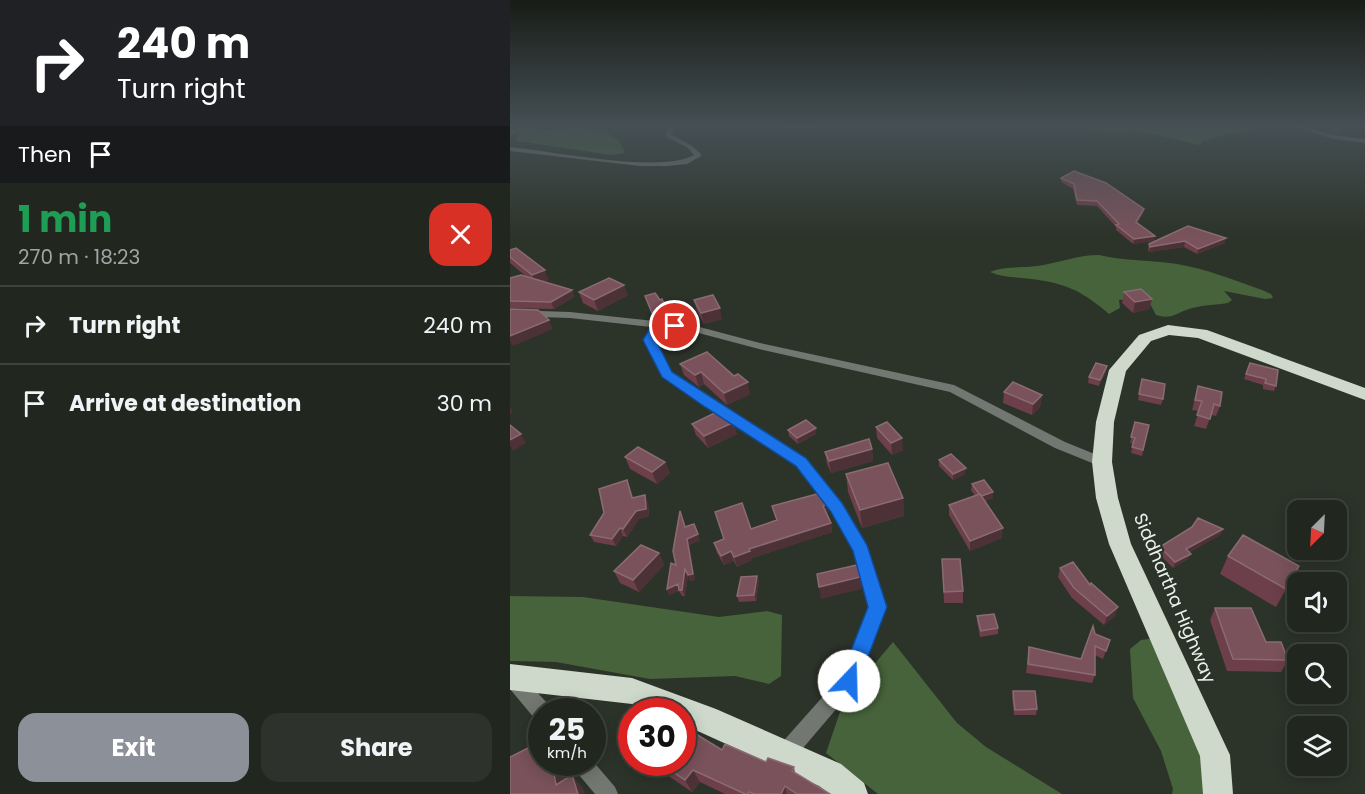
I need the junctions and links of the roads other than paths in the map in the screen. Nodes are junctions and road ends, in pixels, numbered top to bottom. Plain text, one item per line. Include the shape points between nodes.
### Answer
1 (625, 163) edge
2 (684, 163) edge
3 (510, 313) edge
4 (658, 324) junction
5 (1365, 394) edge
6 (1102, 462) junction
7 (510, 677) edge
8 (529, 698) edge
9 (784, 756) junction
10 (593, 776) edge
11 (608, 794) edge
12 (853, 794) edge
13 (1218, 794) edge

1 - 2 street
3 - 4 street
4 - 6 street via 692,328 954,389 1060,445
4 - 9 street via 649,340 667,374 801,462 837,507 861,550 878,607 849,681
5 - 6 highway, Siddhartha Highway via 1200,333 1168,330 1145,338 1118,370 1105,422
6 - 13 highway, Siddhartha Highway via 1120,544 1215,755
7 - 8 street
7 - 9 highway via 632,691 706,719
9 - 12 highway via 830,775
10 - 11 street

